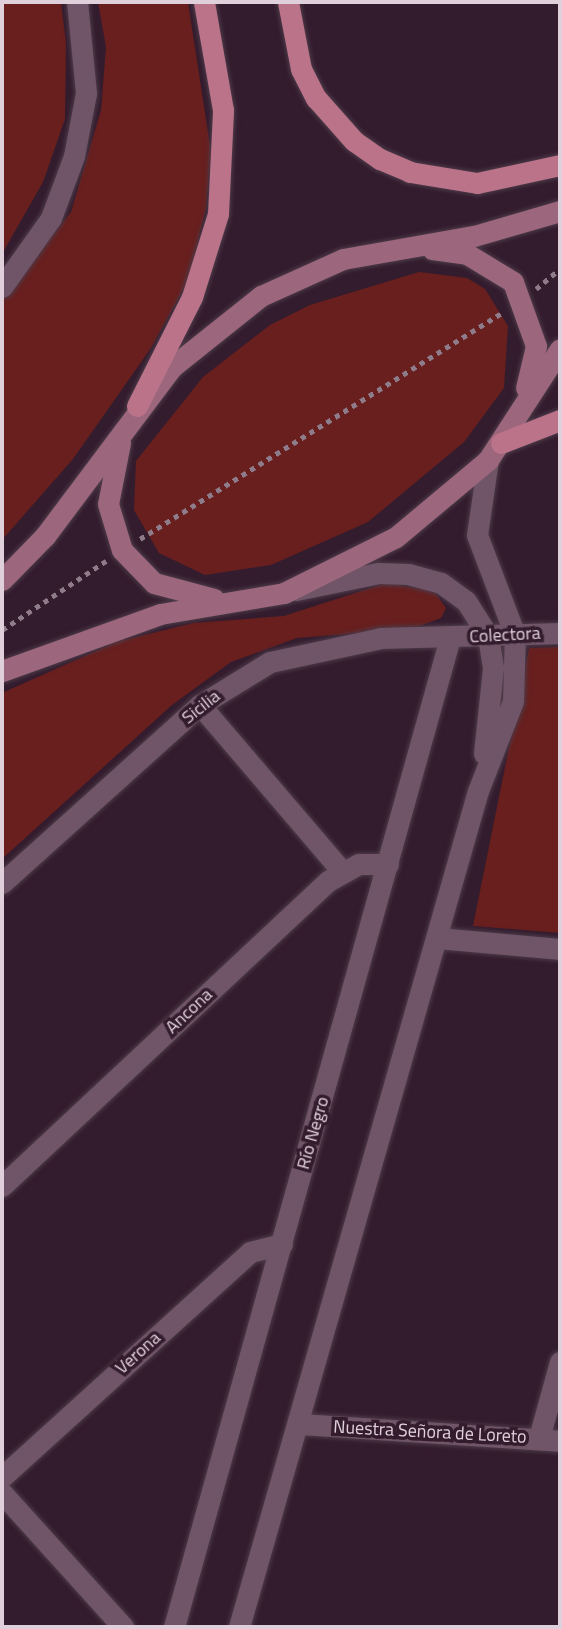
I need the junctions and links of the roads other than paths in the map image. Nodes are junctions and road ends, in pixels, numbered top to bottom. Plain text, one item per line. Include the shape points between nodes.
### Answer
1 (78, 2) edge
2 (204, 2) edge
3 (288, 2) edge
4 (560, 165) edge
5 (560, 211) edge
6 (374, 250) junction
7 (2, 288) edge
8 (560, 349) edge
9 (134, 411) junction
10 (560, 420) edge
11 (501, 443) junction
12 (2, 580) edge
13 (284, 593) junction
14 (261, 598) junction
15 (560, 633) edge
16 (516, 635) junction
17 (488, 636) junction
18 (450, 638) junction
19 (2, 671) edge
20 (200, 705) junction
21 (478, 790) junction
22 (388, 863) junction
23 (342, 871) junction
24 (2, 883) edge
25 (437, 937) junction
26 (560, 949) edge
27 (2, 1186) edge
28 (282, 1244) junction
29 (560, 1362) edge
30 (299, 1424) junction
31 (539, 1438) junction
32 (560, 1441) edge
33 (2, 1477) edge
34 (2, 1493) edge
35 (123, 1627) edge
36 (174, 1627) edge
37 (239, 1627) edge

1 - 7 street via 86,93 74,156 51,218
2 - 9 highway via 223,110 218,214 192,297
3 - 4 highway via 301,69 316,98 354,141 380,159 410,172 477,183
5 - 6 main road via 474,236
6 - 9 main road via 316,268 261,296 209,332
6 - 11 main road via 467,254 493,265 524,299 536,346
8 - 11 main road
9 - 12 main road via 46,536
9 - 14 main road via 108,504 122,550 154,583 177,593
10 - 11 highway
11 - 13 main road via 396,537
11 - 16 street via 477,535
13 - 14 main road
13 - 17 street via 379,573 408,574 441,583 466,600
14 - 19 main road via 160,614
15 - 16 street, Colectora
16 - 17 street, Colectora
16 - 21 street via 513,701
17 - 18 street, Colectora
17 - 21 street via 492,699
18 - 20 street, Sicilia via 381,638 301,652 243,676
18 - 22 street, Río Negro
20 - 23 street
20 - 24 street, Sicilia
21 - 25 street
22 - 23 street
22 - 28 street, Río Negro
23 - 27 street, Ancona
25 - 26 street
25 - 30 street
28 - 33 street, Verona via 250,1252
28 - 36 street, Río Negro
29 - 31 street
30 - 31 street, Nuestra Señora de Loreto
30 - 37 street
31 - 32 street, Nuestra Señora de Loreto
34 - 35 street

